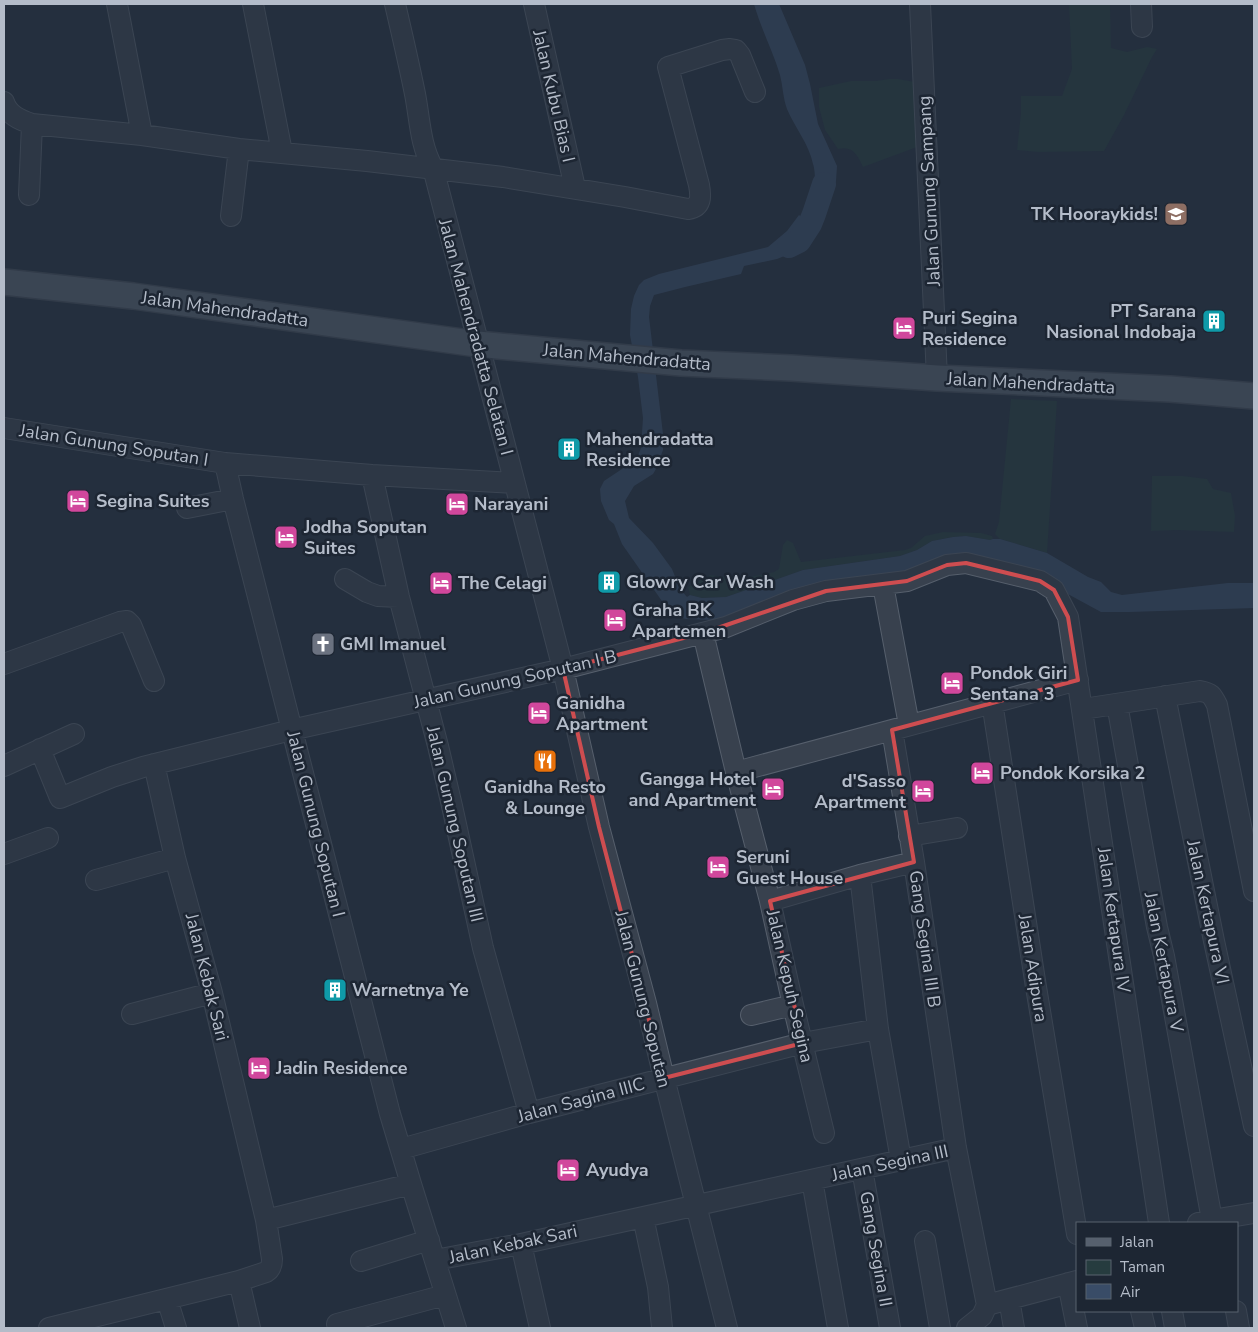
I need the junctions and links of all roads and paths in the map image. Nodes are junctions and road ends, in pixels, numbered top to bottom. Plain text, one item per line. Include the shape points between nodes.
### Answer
1 (117, 4) edge
2 (253, 4) edge
3 (395, 4) edge
4 (534, 4) edge
5 (920, 4) edge
6 (1141, 4) edge
7 (1142, 26) dead end
8 (755, 92) dead end
9 (4, 102) edge
10 (32, 124) junction
11 (142, 135) junction
12 (239, 149) junction
13 (282, 152) junction
14 (432, 168) junction
15 (575, 188) junction
16 (29, 195) dead end
17 (231, 216) dead end
18 (4, 282) edge
19 (478, 344) junction
20 (937, 378) junction
21 (1254, 396) edge
22 (4, 428) edge
23 (225, 463) junction
24 (372, 475) junction
25 (514, 484) junction
26 (233, 499) junction
27 (187, 508) dead end
28 (344, 578) dead end
29 (883, 585) junction
30 (399, 597) junction
31 (1068, 617) joint
32 (703, 633) junction
33 (4, 664) edge
34 (563, 669) junction
35 (1078, 680) junction
36 (154, 681) dead end
37 (1165, 696) junction
38 (426, 700) junction
39 (992, 702) junction
40 (1117, 704) junction
41 (1083, 709) junction
42 (901, 728) junction
43 (291, 730) junction
44 (74, 734) dead end
45 (40, 749) junction
46 (154, 764) junction
47 (4, 766) edge
48 (736, 772) junction
49 (957, 828) dead end
50 (909, 836) junction
51 (48, 838) dead end
52 (4, 854) edge
53 (175, 858) junction
54 (914, 862) junction
55 (860, 875) junction
56 (96, 880) dead end
57 (1254, 891) edge
58 (770, 901) junction
59 (212, 992) junction
60 (793, 1004) junction
61 (132, 1014) dead end
62 (751, 1015) dead end
63 (878, 1029) junction
64 (803, 1043) junction
65 (664, 1078) junction
66 (529, 1114) junction
67 (1254, 1126) edge
68 (824, 1133) dead end
69 (956, 1148) junction
70 (401, 1149) junction
71 (900, 1160) junction
72 (862, 1169) junction
73 (812, 1180) junction
74 (411, 1184) junction
75 (697, 1205) junction
76 (1254, 1213) edge
77 (643, 1217) junction
78 (266, 1220) junction
79 (1211, 1221) edge
80 (1159, 1222) edge
81 (1076, 1228) edge
82 (429, 1240) junction
83 (925, 1241) dead end
84 (521, 1244) junction
85 (435, 1260) junction
86 (361, 1261) dead end
87 (239, 1281) junction
88 (1073, 1282) edge
89 (445, 1294) junction
90 (167, 1299) junction
91 (1009, 1299) junction
92 (1141, 1312) edge
93 (1172, 1312) edge
94 (1236, 1312) edge
95 (984, 1316) edge
96 (337, 1324) dead end
97 (49, 1328) edge
98 (176, 1328) edge
99 (250, 1328) edge
100 (456, 1328) edge
101 (540, 1328) edge
102 (662, 1328) edge
103 (727, 1328) edge
104 (838, 1328) edge
105 (890, 1328) edge
106 (940, 1328) edge
107 (967, 1328) edge
108 (1014, 1328) edge
109 (1077, 1328) edge
110 (1145, 1328) edge
111 (1176, 1328) edge
112 (1239, 1328) edge

1 - 11 street
2 - 13 street
3 - 14 street, Jalan Mahendradatta Selatan I via 421,135
4 - 15 street, Jalan Kubu Bias I
5 - 20 street, Jalan Gunung Sampang
6 - 7 street
8 - 15 street via 736,50 722,50 668,68 699,185 699,202 693,208 683,209
9 - 10 street via 11,114
10 - 11 street
10 - 16 street
11 - 12 street
12 - 13 street
12 - 17 street
13 - 14 street
14 - 15 street
14 - 19 street, Jalan Mahendradatta Selatan I
18 - 19 main road, Jalan Mahendradatta via 133,296
19 - 20 main road, Jalan Mahendradatta via 681,363
19 - 25 street, Jalan Mahendradatta Selatan I
20 - 21 main road, Jalan Mahendradatta
22 - 23 street, Jalan Gunung Soputan I
23 - 24 street, Jalan Gunung Soputan I
23 - 26 street, Jalan Gunung Soputan I
24 - 25 street, Jalan Gunung Soputan I
24 - 30 street, Jalan Gunung Soputan III
25 - 34 street, Jalan Mahendradatta Selatan I
26 - 27 street
26 - 43 street, Jalan Gunung Soputan I
28 - 30 street via 378,596
29 - 31 street, Jalan Gunung Soputan I B via 907,582 947,565 966,563 1040,581 1054,590
29 - 32 street, Jalan Gunung Soputan I B via 826,591
29 - 42 street, Gang Segina III B
30 - 38 street, Jalan Gunung Soputan III
31 - 35 street, Jalan Kertapura IV
32 - 34 street, Jalan Gunung Soputan I B
32 - 48 street, Jalan Kepuh Segina
33 - 36 street via 127,621
34 - 38 street, Jalan Gunung Soputan I B
34 - 65 street, Jalan Gunung Soputan via 599,827
35 - 39 street
35 - 41 street, Jalan Kertapura IV
37 - 40 street
37 - 57 street via 1200,691 1209,693 1218,705
37 - 67 street, Jalan Kertapura VI
38 - 43 street, Jalan Gunung Soputan I B
38 - 66 street, Jalan Gunung Soputan III via 483,948
39 - 42 street
39 - 81 street, Jalan Adipura
40 - 41 street
40 - 79 street, Jalan Kertapura V
41 - 80 street, Jalan Kertapura IV
42 - 48 street
42 - 50 street, Gang Segina III B
43 - 46 street, Jalan Gunung Soputan I B
43 - 70 street, Jalan Gunung Soputan I
44 - 45 street
45 - 46 street, Jalan Gunung Soputan I B via 60,798
45 - 47 street
46 - 53 street, Jalan Kebak Sari
48 - 58 street, Jalan Kepuh Segina
49 - 50 street
50 - 54 street, Gang Segina III B
51 - 52 street
53 - 56 street
53 - 59 street, Jalan Kebak Sari
54 - 55 street
54 - 69 street, Gang Segina III B
55 - 58 street
55 - 63 street
58 - 60 street, Jalan Kepuh Segina
59 - 61 street
59 - 78 street, Jalan Kebak Sari
60 - 62 street
60 - 64 street, Jalan Kepuh Segina
63 - 64 street, Jalan Sagina IIIC
63 - 71 street
64 - 65 street, Jalan Sagina IIIC
64 - 68 street, Jalan Kepuh Segina
65 - 66 street, Jalan Sagina IIIC
65 - 75 street, Jalan Gunung Soputan
66 - 70 street, Jalan Sagina IIIC
69 - 71 street, Jalan Segina III
69 - 95 street, Jalan Segina III
70 - 74 street, Jalan Gunung Soputan I
71 - 72 street, Jalan Segina III
72 - 73 street, Jalan Segina III
72 - 105 street, Gang Segina II
73 - 75 street, Jalan Segina III
73 - 104 street
74 - 78 street
74 - 82 street, Jalan Kebak Sari
75 - 77 street, Jalan Kebak Sari
75 - 103 street, Jalan Gunung Soputan
76 - 79 street
77 - 84 street, Jalan Kebak Sari
77 - 102 street via 658,1288
78 - 87 street, Jalan Kebak Sari via 272,1259 270,1270
82 - 85 street, Jalan Kebak Sari
82 - 86 street
83 - 106 street
84 - 85 street, Jalan Kebak Sari
84 - 101 street
85 - 89 street
87 - 90 street, Jalan Kebak Sari
87 - 99 street
88 - 91 street
88 - 109 street
89 - 96 street
89 - 100 street
90 - 97 street, Jalan Kebak Sari
90 - 98 street
91 - 95 street
91 - 108 street
92 - 110 street
93 - 111 street
94 - 112 street
95 - 107 street

